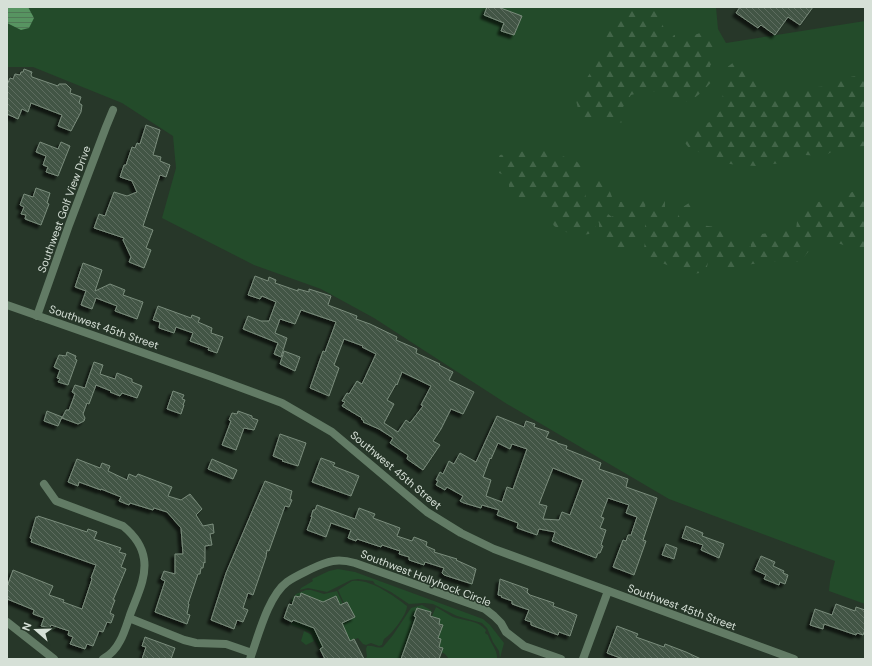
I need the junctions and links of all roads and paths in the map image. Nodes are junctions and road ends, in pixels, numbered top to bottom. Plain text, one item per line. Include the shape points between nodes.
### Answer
1 (114, 110) dead end
2 (7, 305) edge
3 (37, 316) junction
4 (44, 484) dead end
5 (608, 591) junction
6 (129, 618) junction
7 (7, 622) edge
8 (251, 656) edge
9 (54, 659) edge
10 (103, 659) edge
11 (561, 659) edge
12 (583, 659) edge
13 (794, 659) edge

1 - 3 street, Southwest Golf View Drive
2 - 3 street, Southwest 45th Street
3 - 5 street, Southwest 45th Street via 282,403 332,432 426,512 461,533 494,549
4 - 6 street via 56,501 118,524 138,541 144,571
5 - 12 street
5 - 13 street, Southwest 45th Street
6 - 8 street via 184,640 226,644
6 - 10 street via 121,640
7 - 9 street
8 - 11 street, Southwest Hollyhock Circle via 272,599 278,590 293,578 323,563 346,560 485,609 501,623 506,632 524,646

